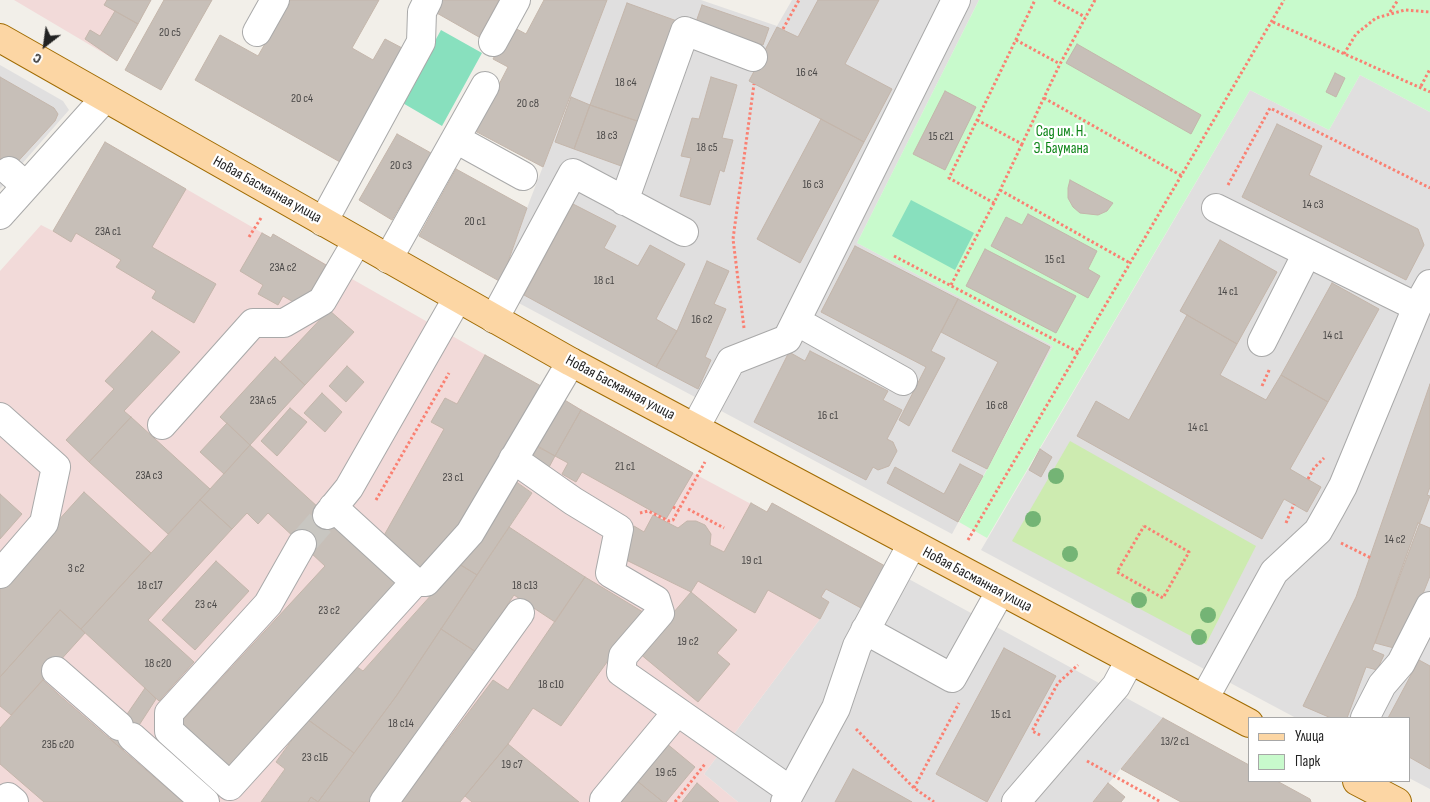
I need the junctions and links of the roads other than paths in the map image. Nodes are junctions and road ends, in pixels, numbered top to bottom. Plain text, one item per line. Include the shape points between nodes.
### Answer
1 (275, 0) edge
2 (428, 0) edge
3 (516, 0) edge
4 (956, 0) edge
5 (257, 32) dead end
6 (0, 38) edge
7 (493, 42) dead end
8 (754, 70) road end
9 (485, 86) dead end
10 (105, 98) junction
11 (456, 139) junction
12 (523, 176) dead end
13 (624, 200) junction
14 (1216, 208) road end
15 (0, 216) edge
16 (323, 222) junction
17 (684, 232) dead end
18 (357, 241) junction
19 (1307, 253) junction
20 (388, 259) junction
21 (1423, 296) edge
22 (457, 299) junction
23 (494, 319) junction
24 (796, 321) junction
25 (1262, 342) dead end
26 (571, 362) junction
27 (904, 381) dead end
28 (0, 417) edge
29 (162, 425) dead end
30 (695, 428) junction
31 (513, 459) junction
32 (302, 544) tunnel mouth
33 (912, 544) junction
34 (0, 574) edge
35 (416, 582) junction
36 (1000, 592) junction
37 (1430, 606) edge
38 (520, 613) dead end
39 (866, 630) junction
40 (1130, 660) junction
41 (56, 671) dead end
42 (1204, 699) junction
43 (677, 712) junction
44 (169, 713) junction
45 (1366, 717) edge
46 (1248, 722) edge
47 (129, 735) junction
48 (1359, 782) edge
49 (788, 796) edge
50 (604, 800) dead end
51 (1387, 800) edge
52 (4, 802) edge
53 (14, 802) edge
54 (206, 802) edge
55 (384, 802) edge
56 (1016, 802) edge

1 - 5 street
2 - 16 street via 422,12 421,42
3 - 7 street
4 - 24 street
6 - 10 main road, Новая Басманная улица
8 - 13 street via 685,31
9 - 11 street
10 - 15 street via 18,178
10 - 16 main road, Новая Басманная улица
11 - 12 street
11 - 20 street
13 - 17 street
13 - 23 street via 572,173
14 - 19 street
16 - 18 main road, Новая Басманная улица
18 - 20 main road, Новая Басманная улица
18 - 29 street via 322,301 284,323 253,323
19 - 21 street
19 - 25 street
20 - 22 main road, Новая Басманная улица
21 - 42 street via 1343,486 1318,531 1274,572
22 - 23 main road, Новая Басманная улица
22 - 35 street via 349,488 330,511
23 - 26 main road, Новая Басманная улица
24 - 27 street
24 - 30 street via 786,339 731,361
26 - 30 main road, Новая Басманная улица
26 - 31 street
28 - 34 street via 56,467 44,523
30 - 33 main road, Новая Басманная улица
31 - 35 street via 470,532 426,582
31 - 43 street via 619,529 610,573 656,600 660,613 623,656 621,672
32 - 44 street via 268,604
33 - 36 main road, Новая Басманная улица
33 - 39 street
35 - 44 street via 230,786 170,731
36 - 39 street via 952,678
36 - 40 main road, Новая Басманная улица
37 - 45 street via 1401,663 1382,685
38 - 55 street
39 - 49 street via 857,646 836,708
40 - 42 main road, Новая Басманная улица
40 - 56 street via 1116,686
41 - 47 street
42 - 46 main road, Новая Басманная улица
43 - 49 street
43 - 50 street
44 - 47 street
47 - 54 street
48 - 51 main road
52 - 53 street via 8,797

